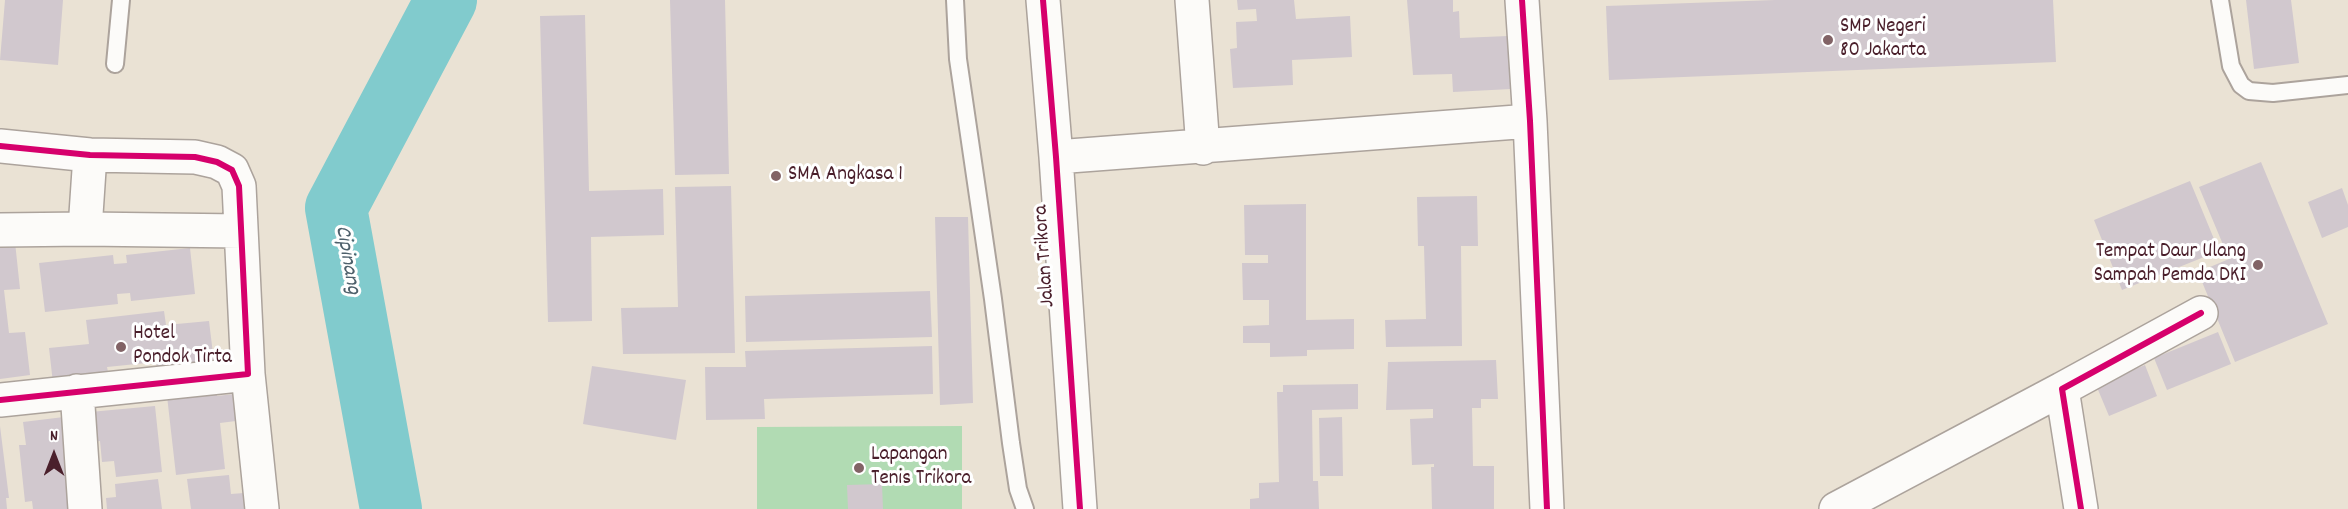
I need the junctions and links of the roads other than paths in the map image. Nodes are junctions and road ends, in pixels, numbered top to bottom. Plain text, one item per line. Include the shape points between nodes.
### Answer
1 (122, 0) edge
2 (955, 0) edge
3 (1043, 0) edge
4 (1192, 0) edge
5 (1522, 0) edge
6 (2220, 0) edge
7 (115, 64) dead end
8 (2348, 85) edge
9 (1530, 121) junction
10 (0, 146) edge
11 (1203, 148) junction
12 (90, 155) junction
13 (1056, 157) junction
14 (85, 229) junction
15 (0, 230) edge
16 (241, 231) junction
17 (2201, 313) dead end
18 (248, 374) junction
19 (2062, 389) junction
20 (77, 391) junction
21 (0, 400) edge
22 (85, 509) edge
23 (262, 509) edge
24 (1025, 509) edge
25 (1080, 509) edge
26 (1547, 509) edge
27 (1836, 509) edge
28 (2081, 509) edge

1 - 7 lane
2 - 24 lane via 958,60 1011,443
3 - 13 street, Jalan Trikora
4 - 11 street
5 - 9 street
6 - 8 lane via 2231,66 2249,91 2273,93
9 - 11 street
9 - 26 street
10 - 12 street
11 - 13 street
12 - 14 street
12 - 16 street via 195,157 225,166 232,170 239,186
13 - 25 street, Jalan Trikora
14 - 15 street
14 - 16 street
16 - 18 street
17 - 19 street
18 - 20 street
18 - 23 street
19 - 27 street
19 - 28 street
20 - 21 street
20 - 22 street

